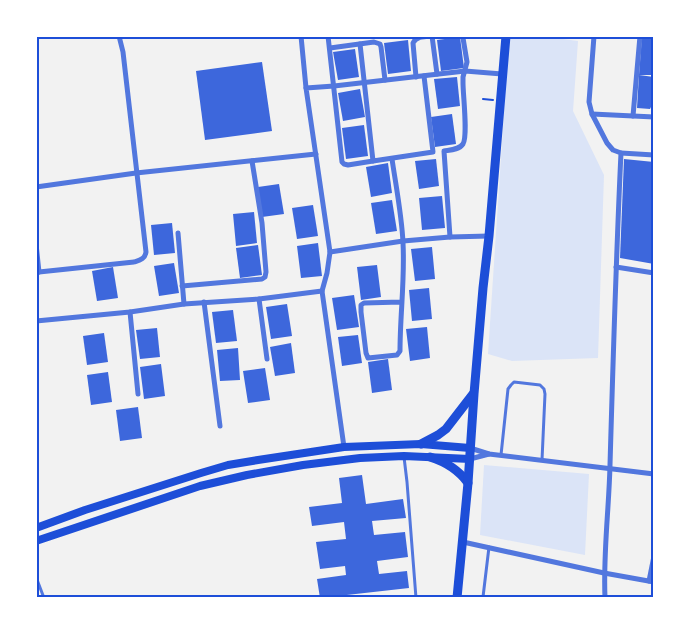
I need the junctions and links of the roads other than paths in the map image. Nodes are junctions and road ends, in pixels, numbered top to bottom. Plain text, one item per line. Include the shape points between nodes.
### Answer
1 (119, 36) edge
2 (301, 36) edge
3 (328, 36) edge
4 (434, 36) edge
5 (462, 36) edge
6 (506, 36) edge
7 (594, 36) edge
8 (640, 36) edge
9 (417, 37) edge
10 (360, 44) junction
11 (330, 48) junction
12 (465, 71) junction
13 (437, 74) junction
14 (502, 74) junction
15 (424, 76) junction
16 (416, 77) junction
17 (385, 80) junction
18 (365, 82) junction
19 (334, 86) junction
20 (306, 88) junction
21 (592, 114) junction
22 (633, 116) junction
23 (654, 118) edge
24 (444, 151) junction
25 (433, 152) junction
26 (620, 153) junction
27 (316, 154) junction
28 (654, 155) edge
29 (392, 159) junction
30 (252, 161) junction
31 (374, 161) junction
32 (136, 173) junction
33 (36, 187) edge
34 (178, 233) dead end
35 (489, 236) junction
36 (450, 237) junction
37 (403, 241) junction
38 (36, 244) edge
39 (330, 252) junction
40 (616, 267) junction
41 (38, 273) edge
42 (654, 273) edge
43 (182, 286) junction
44 (322, 291) junction
45 (259, 299) junction
46 (204, 302) junction
47 (401, 302) junction
48 (184, 304) junction
49 (130, 312) junction
50 (36, 321) edge
51 (267, 360) dead end
52 (138, 394) dead end
53 (474, 394) junction
54 (220, 426) dead end
55 (421, 444) junction
56 (344, 447) junction
57 (470, 448) junction
58 (489, 454) junction
59 (404, 456) junction
60 (501, 456) junction
61 (430, 457) junction
62 (470, 459) junction
63 (542, 460) junction
64 (610, 468) junction
65 (654, 474) edge
66 (468, 483) junction
67 (36, 528) edge
68 (36, 541) edge
69 (463, 542) junction
70 (489, 547) junction
71 (654, 556) edge
72 (604, 573) junction
73 (36, 577) edge
74 (651, 581) edge
75 (44, 598) edge
76 (416, 598) edge
77 (457, 598) edge
78 (483, 598) edge
79 (605, 598) edge

1 - 32 street
2 - 20 street
3 - 11 street
4 - 9 street
4 - 13 street
5 - 12 street via 467,62
6 - 14 main road
7 - 21 street via 589,102
8 - 22 street
9 - 16 street via 413,43
10 - 11 street
10 - 17 street via 380,44
10 - 18 street
11 - 19 street
12 - 13 street
12 - 14 street
12 - 24 street via 465,139 458,148
13 - 15 street
14 - 35 main road
15 - 16 street
15 - 25 street
16 - 17 street
17 - 18 street
18 - 19 street
18 - 31 street
19 - 20 street
19 - 31 street via 342,162 348,165
20 - 27 street
21 - 22 street
21 - 26 street via 607,143
22 - 23 street
24 - 25 street
24 - 36 street
25 - 29 street
26 - 28 street
26 - 40 street
27 - 30 street
27 - 39 street
29 - 31 street
29 - 37 street
30 - 32 street
30 - 43 street via 262,223 265,278
32 - 33 street
32 - 41 street via 145,256 142,260
34 - 43 street
35 - 36 street
35 - 53 main road
36 - 37 street
37 - 39 street
37 - 47 street
38 - 41 street
39 - 44 street
40 - 42 street
40 - 64 street
43 - 48 street
44 - 45 street
44 - 56 street
45 - 46 street
45 - 51 street
46 - 48 street
46 - 54 street
47 - 47 street via 361,305 368,358 400,353
48 - 49 street
49 - 50 street
49 - 52 street
53 - 55 main road via 446,429
53 - 57 main road
55 - 56 main road
55 - 57 main road
56 - 67 main road via 228,466
57 - 58 street
57 - 62 main road
58 - 60 street
58 - 62 street
59 - 61 main road
59 - 68 main road via 304,464 238,477 200,486
59 - 76 lane
60 - 63 street
60 - 63 lane via 508,389 514,382 540,385 544,389
61 - 62 main road
61 - 66 main road via 458,470
62 - 66 main road
63 - 64 street
64 - 65 street
64 - 72 street
66 - 69 main road
69 - 70 street
69 - 77 main road
70 - 72 street
70 - 78 lane
71 - 74 street
72 - 74 street
72 - 79 street
73 - 75 lane

